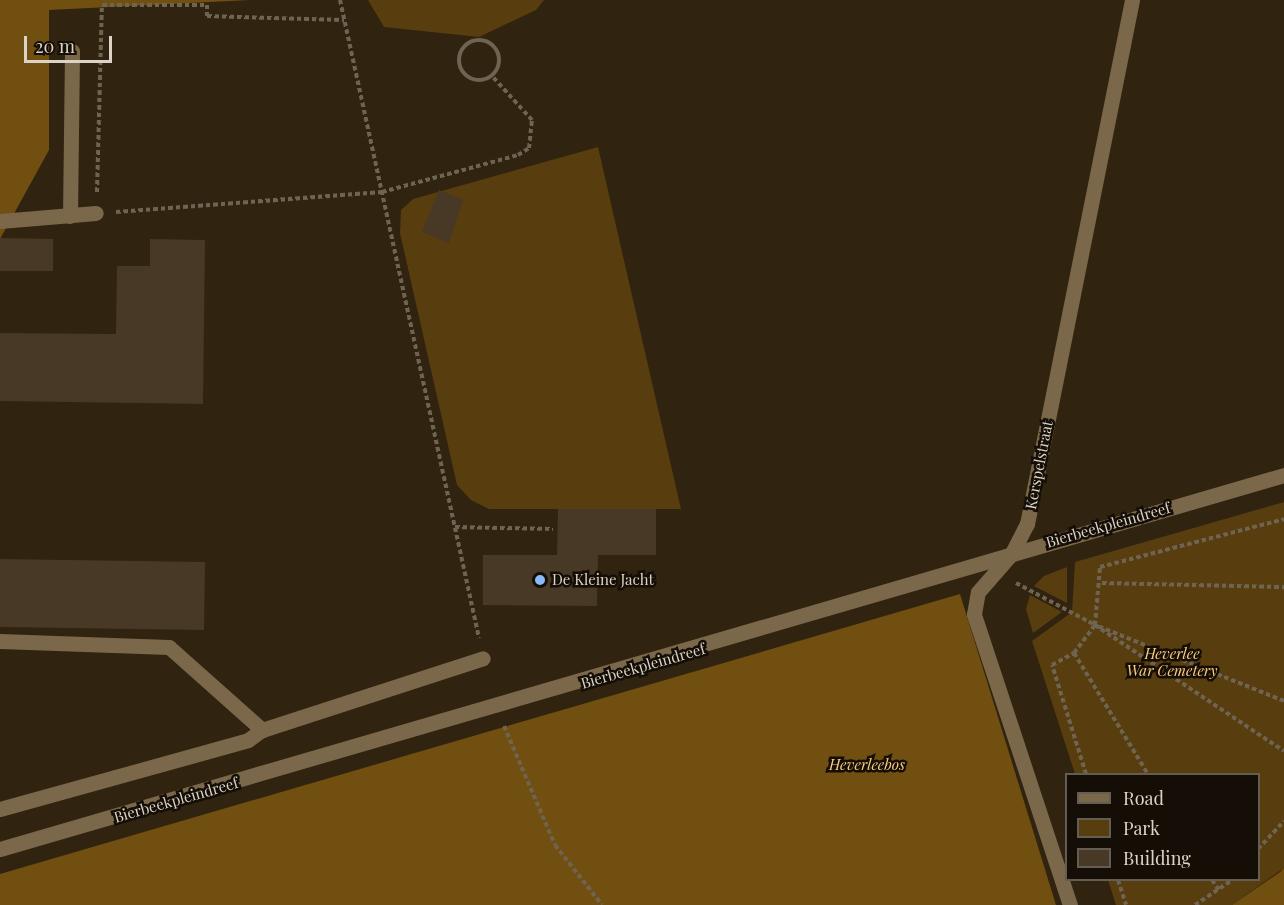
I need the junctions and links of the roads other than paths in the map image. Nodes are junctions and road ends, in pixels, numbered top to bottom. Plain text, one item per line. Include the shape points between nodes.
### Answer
1 (1132, 0) edge
2 (72, 51) dead end
3 (96, 213) road end
4 (70, 216) junction
5 (0, 221) edge
6 (1284, 476) edge
7 (1012, 553) junction
8 (0, 641) edge
9 (483, 658) road end
10 (262, 730) junction
11 (0, 809) edge
12 (0, 849) edge
13 (1070, 905) edge

1 - 7 street, Kerspelstraat via 1027,524
2 - 4 street
3 - 4 street
4 - 5 street
6 - 7 street, Bierbeekpleindreef
7 - 12 street, Bierbeekpleindreef via 496,709
7 - 13 street, Kerspelstraat via 978,592 974,614
8 - 10 street via 169,647
9 - 10 street
10 - 11 street via 248,740

